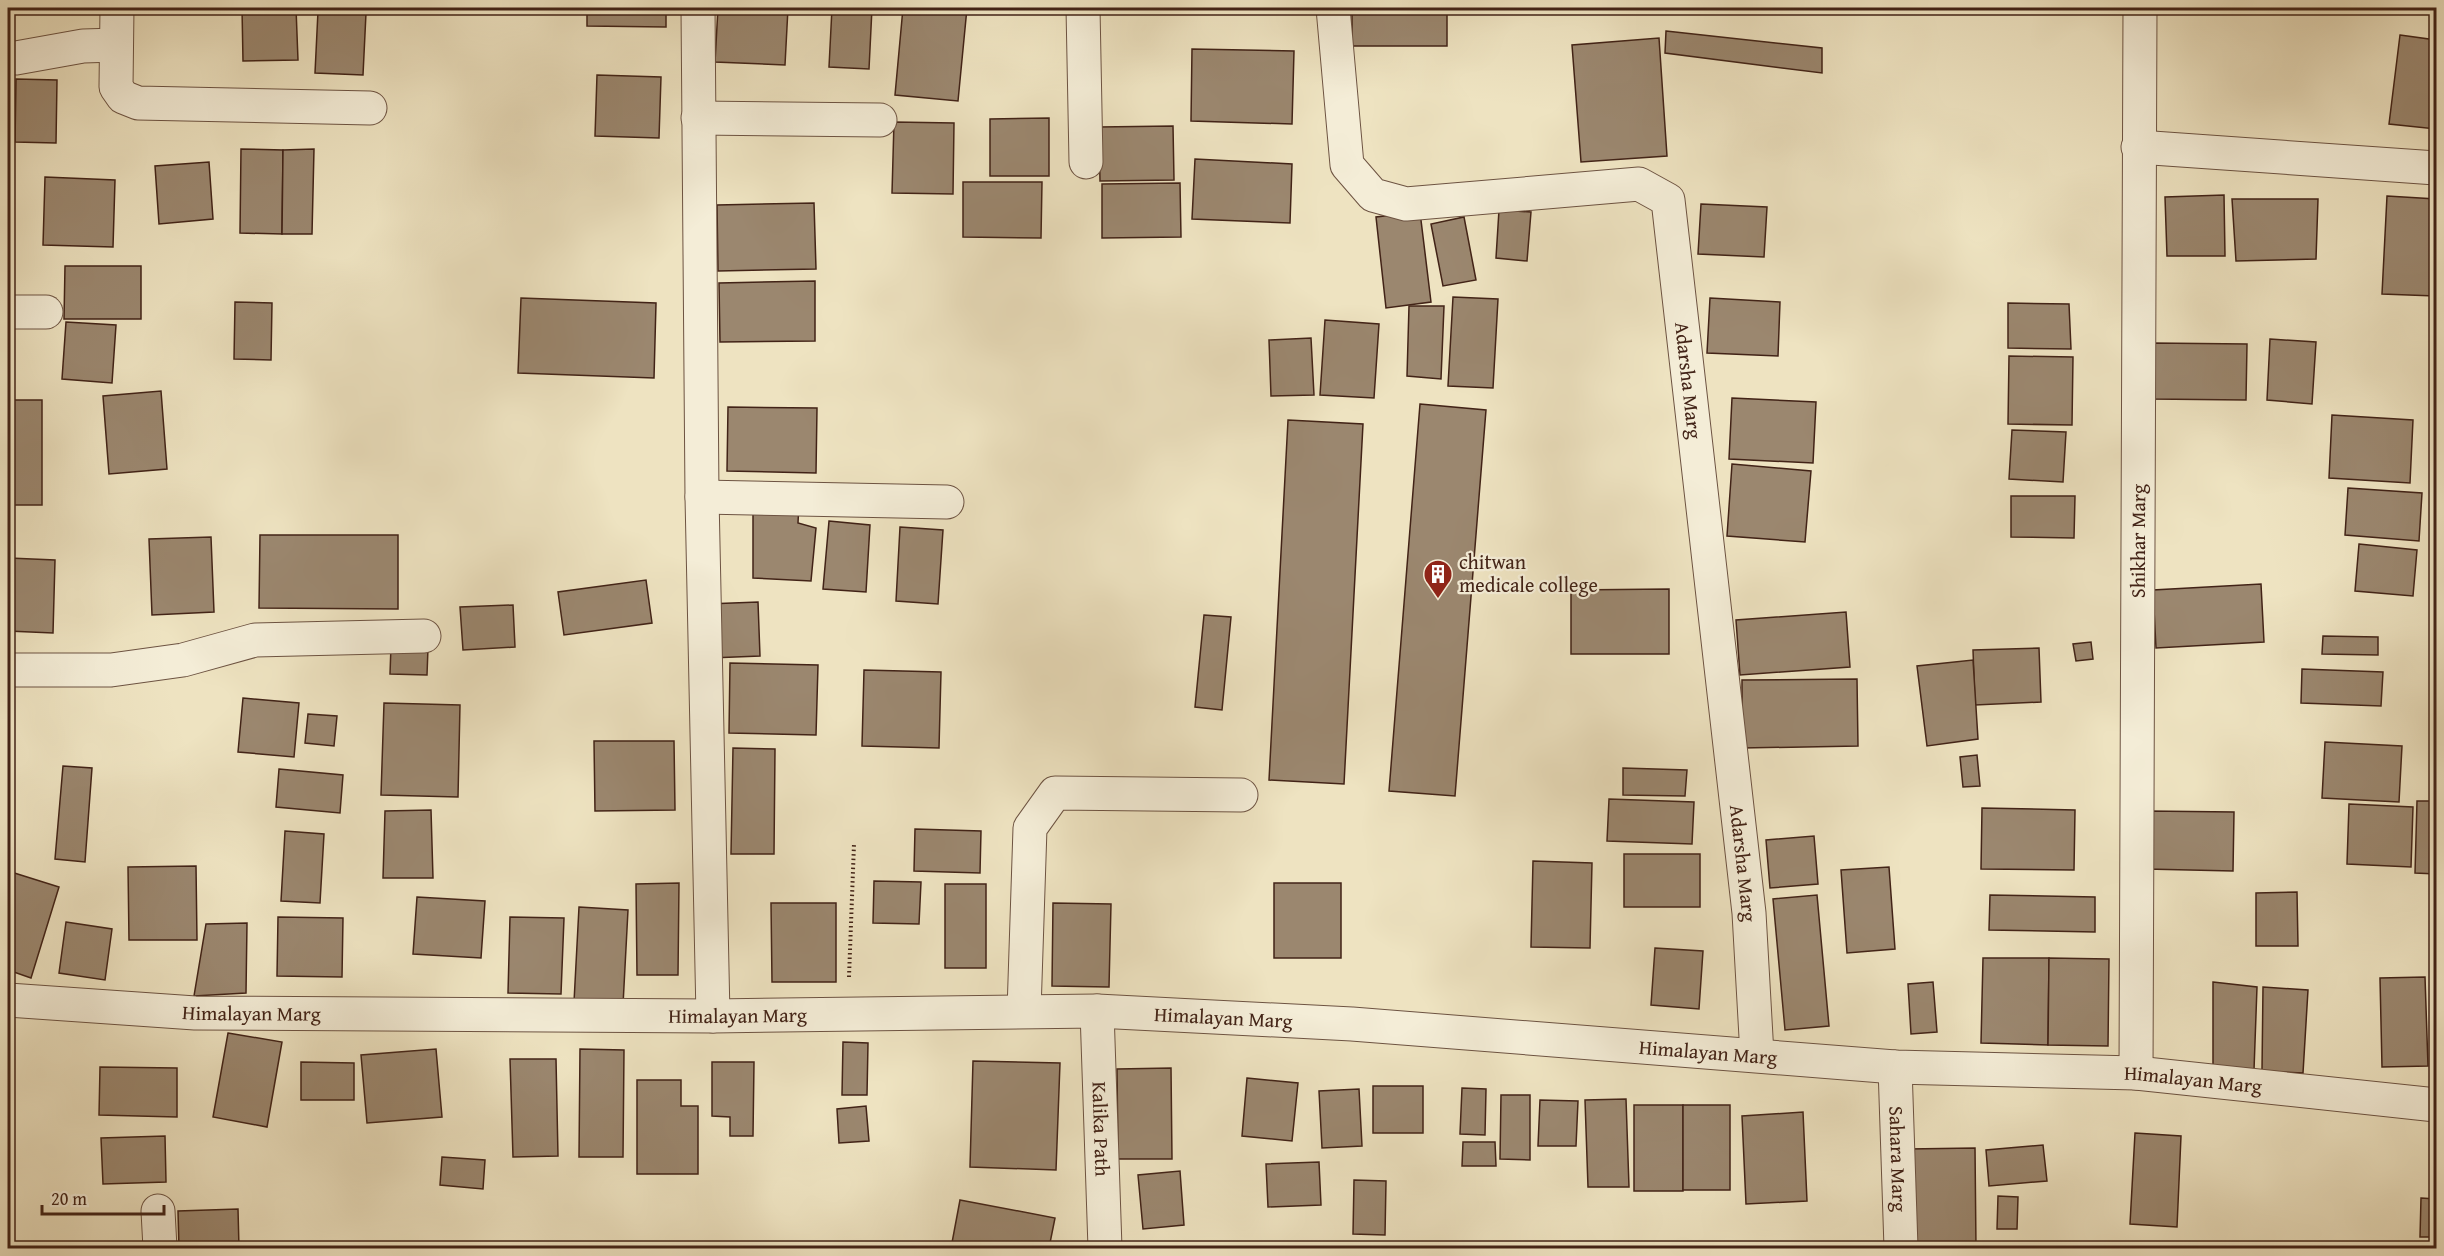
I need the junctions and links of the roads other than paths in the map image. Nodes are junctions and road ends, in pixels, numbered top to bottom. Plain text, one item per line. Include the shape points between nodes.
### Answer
1 (117, 8) edge
2 (698, 8) edge
3 (1083, 8) edge
4 (1333, 8) edge
5 (2140, 8) edge
6 (116, 45) junction
7 (16, 58) dead end
8 (370, 108) dead end
9 (698, 118) junction
10 (880, 120) dead end
11 (2138, 147) junction
12 (1086, 162) dead end
13 (2436, 168) edge
14 (8, 312) edge
15 (46, 312) dead end
16 (702, 497) junction
17 (947, 502) dead end
18 (424, 636) dead end
19 (8, 670) edge
20 (1241, 795) dead end
21 (8, 1000) edge
22 (1024, 1011) junction
23 (1097, 1011) junction
24 (713, 1016) junction
25 (1756, 1055) junction
26 (1895, 1067) junction
27 (2136, 1073) junction
28 (2436, 1105) edge
29 (158, 1211) dead end
30 (160, 1248) edge
31 (1105, 1248) edge
32 (1901, 1248) edge

1 - 6 street
2 - 9 street
3 - 12 street
4 - 25 street, Adarsha Marg via 1347,165 1373,195 1406,204 1639,184 1668,200 1749,913
5 - 11 street, Shikhar Marg
6 - 7 street via 83,46
6 - 8 street via 116,87 123,97 138,103
9 - 10 street
9 - 16 street
11 - 13 street
11 - 27 street, Shikhar Marg
14 - 15 street
16 - 17 street
16 - 24 street
18 - 19 street via 255,640 183,660 111,670
20 - 22 street via 1055,793 1030,828
21 - 24 street, Himalayan Marg via 195,1013
22 - 23 street, Himalayan Marg
22 - 24 street, Himalayan Marg
23 - 25 street, Himalayan Marg via 1352,1024
23 - 31 street, Kalika Path
25 - 26 street, Himalayan Marg
26 - 27 street, Himalayan Marg
26 - 32 street, Sahara Marg
27 - 28 street, Himalayan Marg
29 - 30 street

